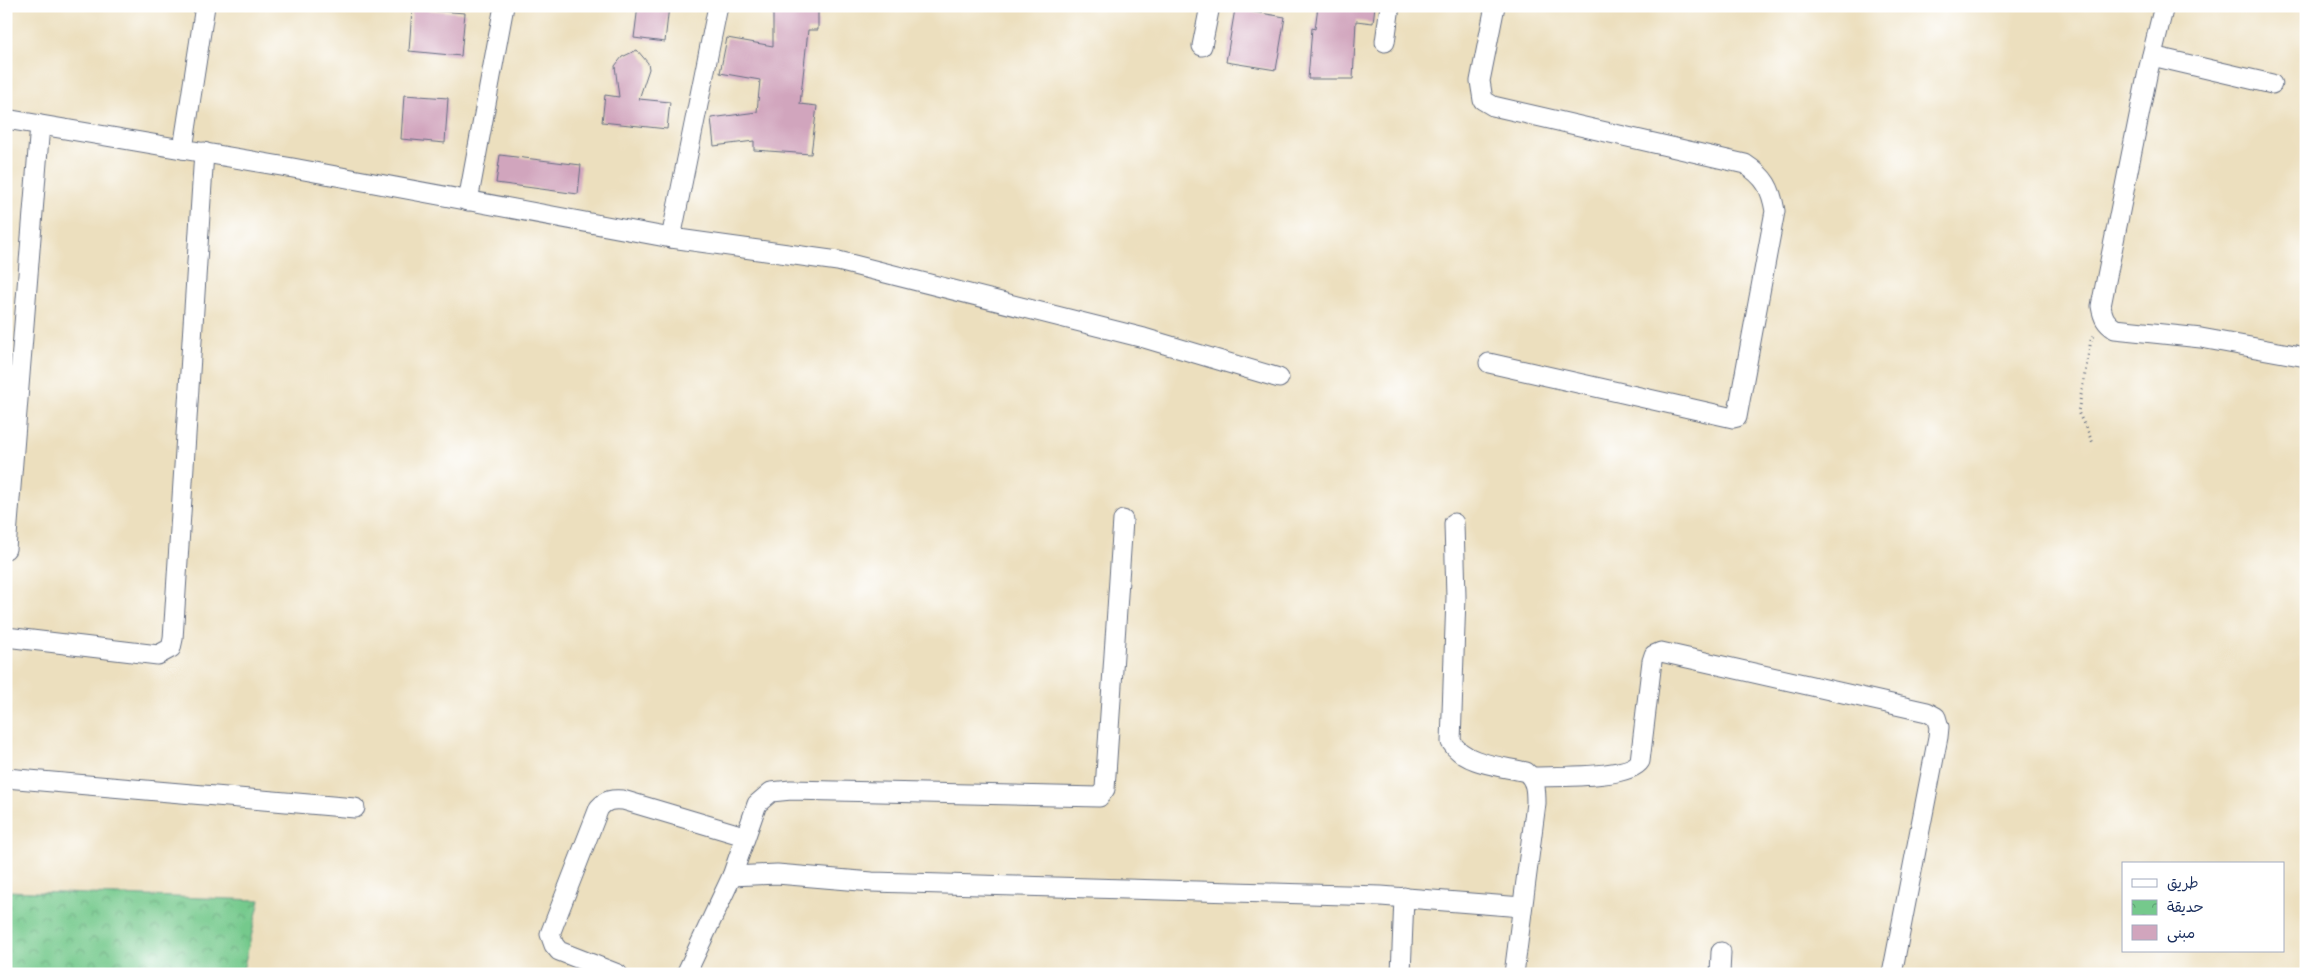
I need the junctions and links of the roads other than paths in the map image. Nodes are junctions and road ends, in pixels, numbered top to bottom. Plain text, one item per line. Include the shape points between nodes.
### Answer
1 (206, 6) edge
2 (504, 6) edge
3 (718, 6) edge
4 (1210, 6) edge
5 (1390, 6) edge
6 (1495, 6) edge
7 (2164, 6) edge
8 (1386, 42) dead end
9 (1202, 46) dead end
10 (2152, 56) junction
11 (2272, 84) dead end
12 (6, 119) edge
13 (40, 125) junction
14 (183, 149) junction
15 (204, 152) junction
16 (468, 201) junction
17 (671, 238) junction
18 (2306, 356) edge
19 (1489, 362) dead end
20 (1279, 378) dead end
21 (1123, 520) dead end
22 (1454, 523) dead end
23 (6, 549) edge
24 (6, 637) edge
25 (1533, 777) junction
26 (6, 778) edge
27 (355, 808) dead end
28 (744, 836) junction
29 (732, 876) junction
30 (1404, 897) junction
31 (1522, 907) junction
32 (1721, 952) dead end
33 (618, 974) edge
34 (686, 974) edge
35 (1402, 974) edge
36 (1514, 974) edge
37 (1720, 974) edge
38 (1892, 974) edge

1 - 14 street
2 - 16 street
3 - 17 street
4 - 9 street
5 - 8 street
6 - 19 street via 1480,81 1483,100 1493,106 1745,164 1759,173 1768,186 1775,211 1737,417
7 - 10 street
10 - 11 street
10 - 18 street via 2101,306 2106,322 2115,329 2201,338
12 - 13 street
13 - 14 street
13 - 23 street
14 - 15 street
15 - 16 street
15 - 24 street via 170,648 158,654
16 - 17 street
17 - 20 street via 854,264 1144,338
21 - 28 street via 1105,789 1102,795 771,792 757,804
22 - 25 street via 1456,597 1451,742 1467,758 1526,772
25 - 31 street via 1536,803
25 - 38 street via 1611,773 1626,771 1637,764 1640,761 1652,661 1654,655 1661,652 1927,712 1936,717 1938,737
26 - 27 street
28 - 29 street
28 - 33 street via 623,800 605,802 550,934 559,951
29 - 30 street via 777,874 872,882
29 - 34 street
30 - 31 street
30 - 35 street
31 - 36 street
32 - 37 street

